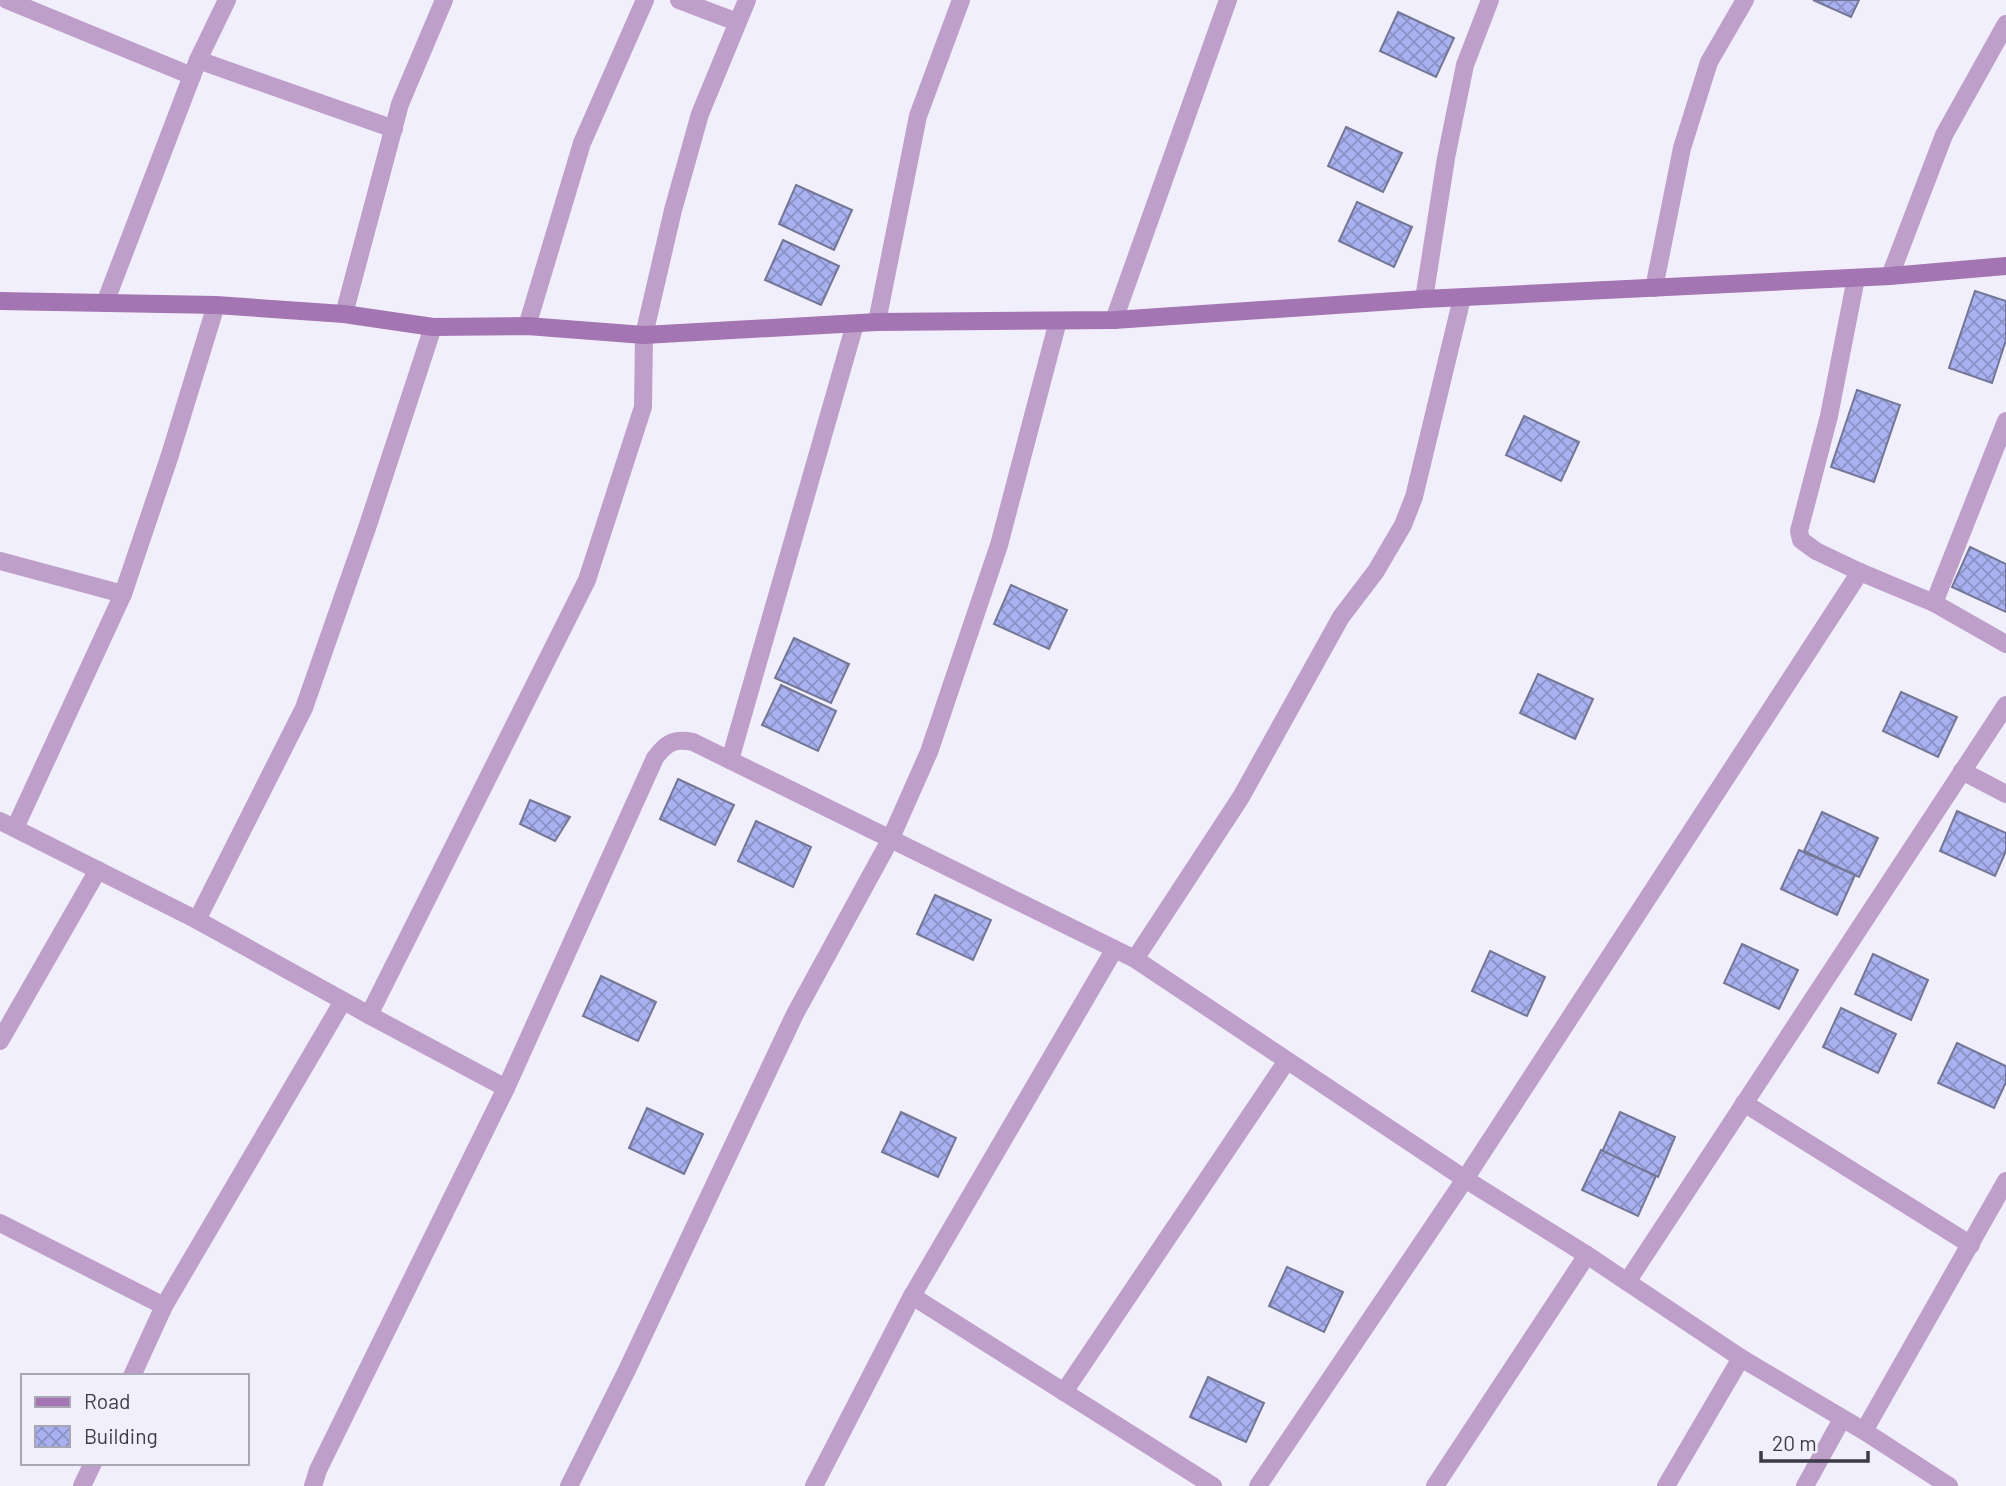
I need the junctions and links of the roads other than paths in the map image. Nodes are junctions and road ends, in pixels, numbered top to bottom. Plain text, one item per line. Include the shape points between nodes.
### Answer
1 (7, 0) edge
2 (227, 0) edge
3 (444, 0) edge
4 (645, 0) edge
5 (679, 0) edge
6 (747, 0) edge
7 (1228, 0) edge
8 (1490, 0) edge
9 (1745, 0) edge
10 (957, 2) edge
11 (737, 22) junction
12 (2006, 24) edge
13 (195, 68) junction
14 (394, 129) junction
15 (2006, 266) edge
16 (1891, 276) junction
17 (1856, 278) junction
18 (1654, 288) junction
19 (1462, 298) junction
20 (1424, 299) junction
21 (0, 301) edge
22 (105, 303) junction
23 (216, 305) junction
24 (344, 314) junction
25 (1114, 320) junction
26 (1058, 321) junction
27 (877, 322) junction
28 (855, 324) junction
29 (527, 326) junction
30 (433, 327) junction
31 (644, 335) junction
32 (2006, 421) edge
33 (0, 561) edge
34 (1860, 572) junction
35 (123, 594) junction
36 (1934, 603) junction
37 (2006, 644) edge
38 (2006, 705) edge
39 (730, 760) junction
40 (1962, 771) junction
41 (2006, 794) edge
42 (8, 825) edge
43 (890, 840) junction
44 (98, 870) junction
45 (197, 920) junction
46 (1114, 950) junction
47 (1135, 959) junction
48 (343, 1001) junction
49 (369, 1015) junction
50 (0, 1041) edge
51 (1286, 1062) junction
52 (506, 1088) junction
53 (1744, 1103) junction
54 (1465, 1179) junction
55 (2006, 1181) edge
56 (0, 1223) edge
57 (1971, 1245) junction
58 (1587, 1255) junction
59 (1627, 1282) junction
60 (912, 1296) junction
61 (164, 1306) junction
62 (1741, 1358) junction
63 (133, 1374) edge
64 (1064, 1392) junction
65 (1842, 1419) junction
66 (1864, 1431) junction
67 (92, 1465) edge
68 (82, 1486) edge
69 (313, 1486) edge
70 (569, 1486) edge
71 (814, 1486) edge
72 (1213, 1486) edge
73 (1258, 1486) edge
74 (1435, 1486) edge
75 (1666, 1486) edge
76 (1805, 1486) edge
77 (1949, 1486) edge

1 - 13 street
2 - 13 street
3 - 14 street
4 - 29 street via 582,143
5 - 11 street
6 - 11 street
7 - 25 street
8 - 20 street via 1465,65
9 - 18 street via 1709,62 1682,148
10 - 27 street via 918,116
11 - 31 street via 700,114
12 - 16 street via 1944,135
13 - 14 street
13 - 22 street
14 - 24 street
15 - 16 street
16 - 17 street
17 - 18 street
17 - 34 street via 1829,416 1799,531 1807,545
18 - 19 street
19 - 20 street
19 - 47 street via 1414,497 1403,525 1341,617 1241,797
20 - 25 street
21 - 22 street
22 - 23 street
23 - 24 street
23 - 35 street
24 - 30 street
25 - 26 street
26 - 27 street
26 - 43 street via 999,545 929,752
27 - 28 street
28 - 31 street
28 - 39 street
29 - 30 street
29 - 31 street
30 - 45 street via 304,708
31 - 49 street via 643,407 587,580
32 - 36 street
33 - 35 street
34 - 36 street
34 - 54 street
35 - 42 street
36 - 37 street
38 - 40 street
39 - 43 street
39 - 52 street via 678,739 654,758
40 - 41 street
40 - 53 street
42 - 44 street
43 - 46 street
43 - 70 street via 795,1014
44 - 45 street
44 - 50 street
45 - 48 street
46 - 47 street
46 - 60 street
47 - 51 street
48 - 49 street
48 - 61 street
49 - 52 street
51 - 54 street
51 - 64 street
52 - 69 street
53 - 57 street
53 - 59 street
54 - 58 street
54 - 73 street
55 - 57 street
56 - 61 street
57 - 66 street
58 - 59 street
58 - 74 street
59 - 62 street
60 - 64 street
60 - 71 street
61 - 63 street
62 - 65 street
62 - 75 street
64 - 72 street
65 - 66 street
65 - 76 street
66 - 77 street
67 - 68 street

